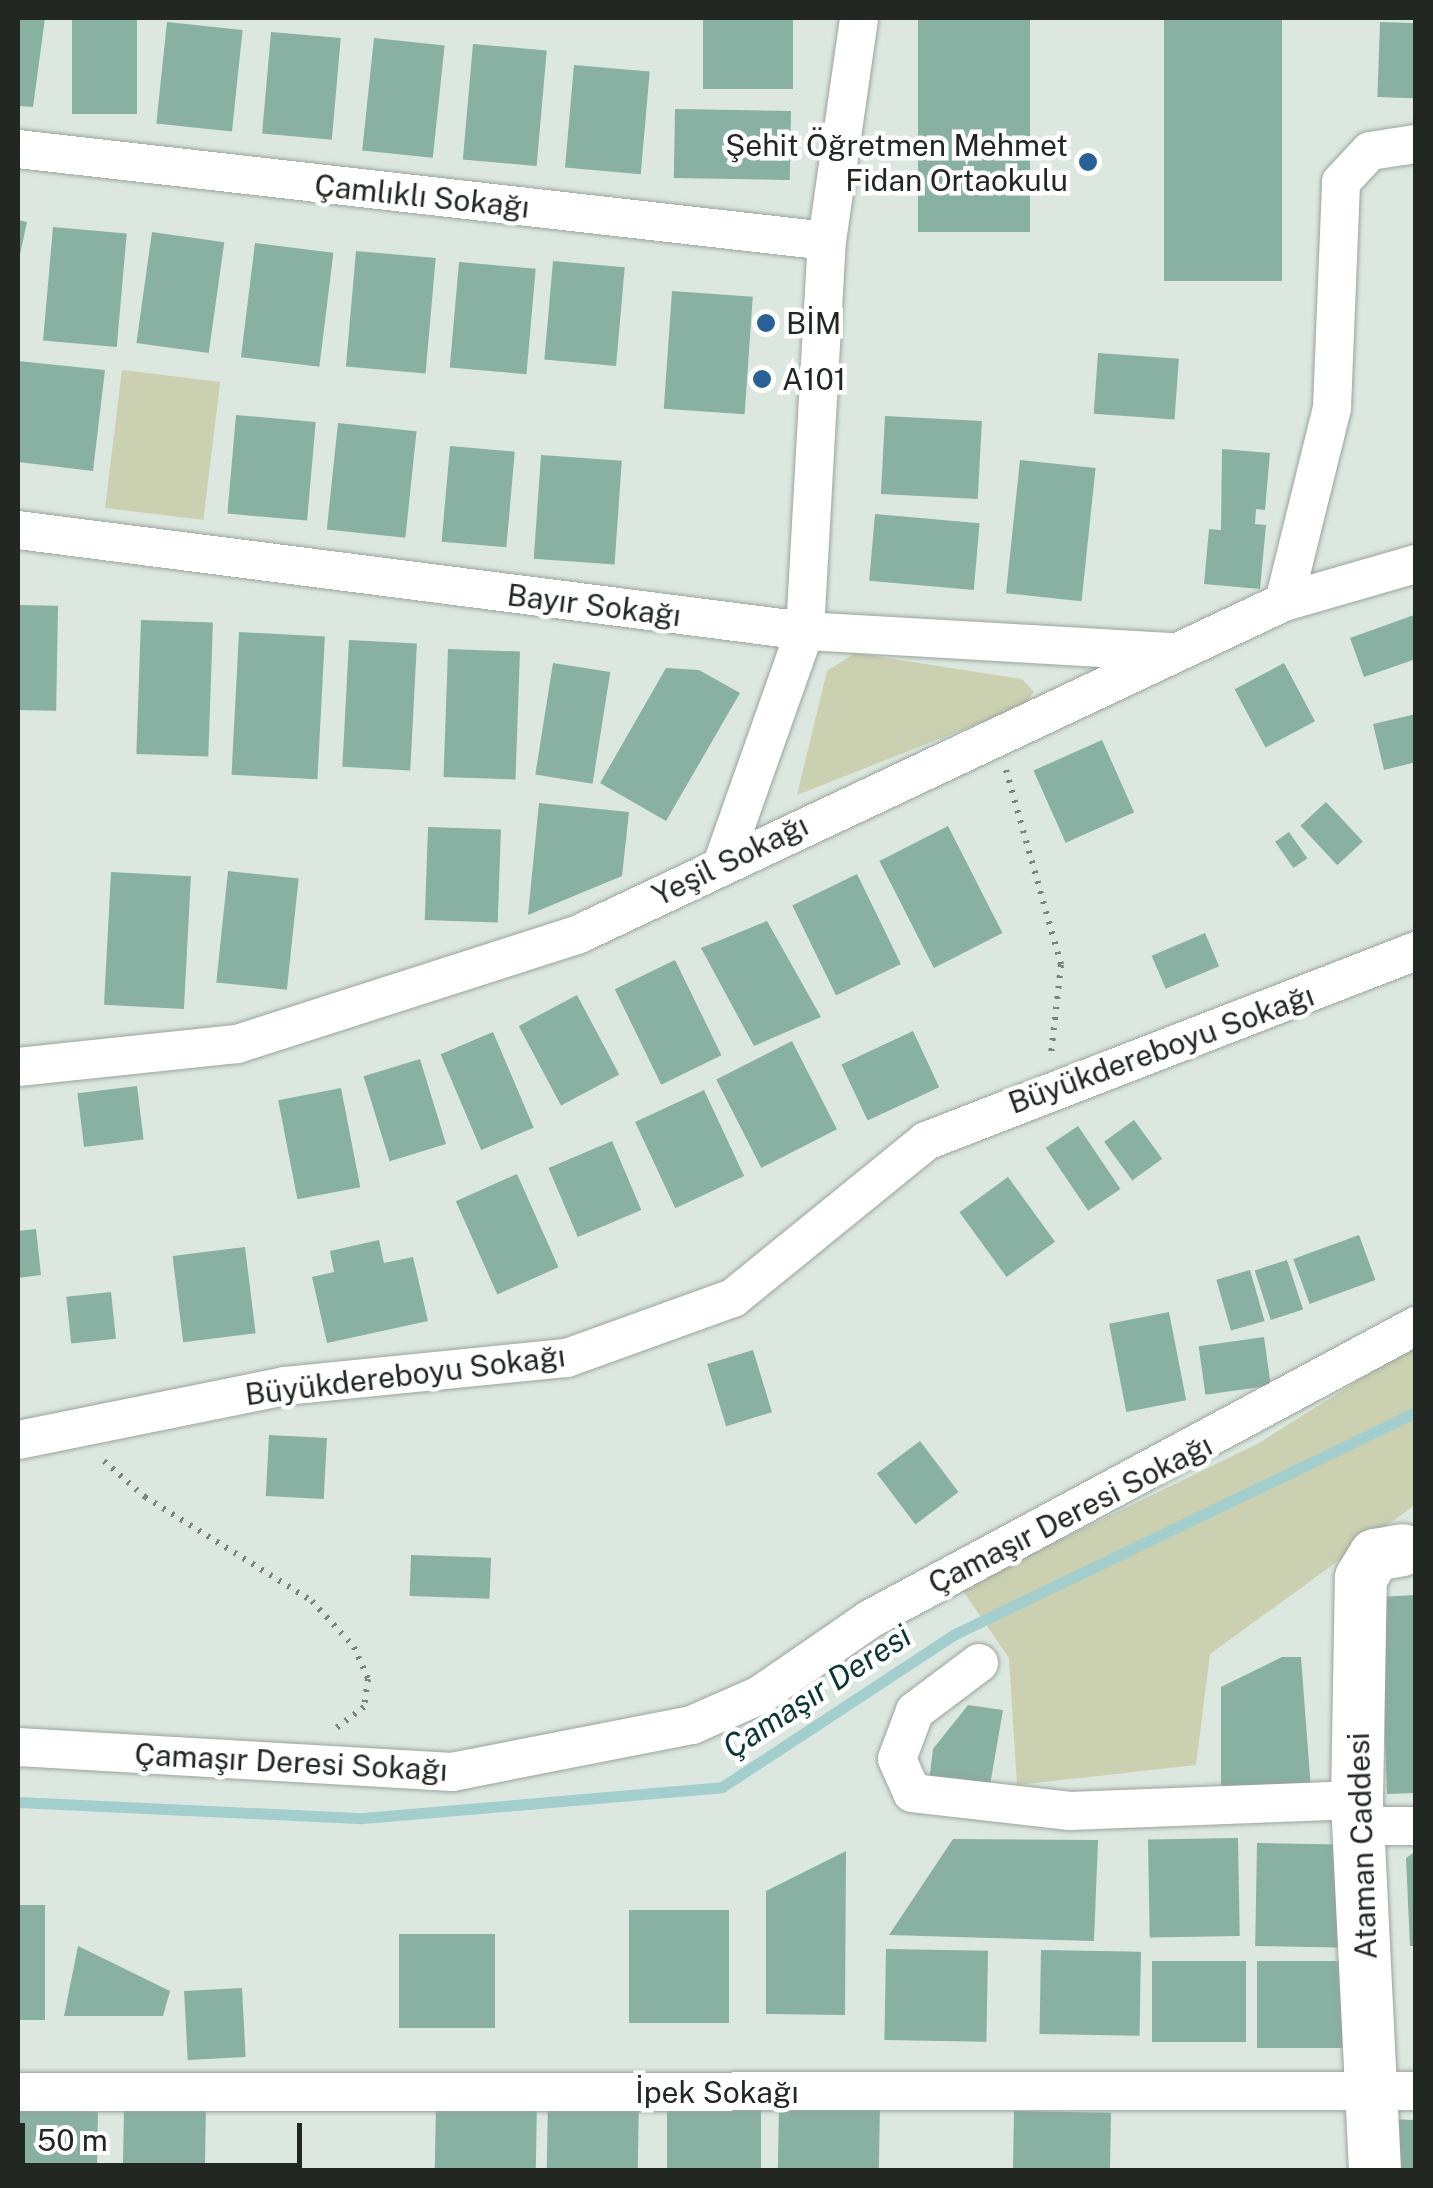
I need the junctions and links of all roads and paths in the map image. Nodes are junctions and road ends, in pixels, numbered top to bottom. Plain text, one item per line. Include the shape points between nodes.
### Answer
1 (860, 18) edge
2 (1416, 144) edge
3 (18, 148) edge
4 (827, 241) junction
5 (18, 530) edge
6 (1416, 564) edge
7 (1284, 602) junction
8 (805, 631) junction
9 (1174, 653) junction
10 (996, 735) junction
11 (722, 862) junction
12 (1416, 951) edge
13 (18, 1068) edge
14 (1048, 1088) junction
15 (1416, 1326) edge
16 (73, 1433) junction
17 (18, 1440) edge
18 (1411, 1548) edge
19 (979, 1662) dead end
20 (18, 1747) edge
21 (286, 1762) junction
22 (1357, 1813) junction
23 (1416, 1826) edge
24 (1393, 2091) edge
25 (18, 2092) edge
26 (1375, 2170) edge

1 - 4 street
2 - 7 street via 1370,151 1341,182 1332,408
3 - 4 street, Çamlıklı Sokağı
4 - 8 street
5 - 8 street, Bayır Sokağı
6 - 7 street, Yeşil Sokağı
7 - 9 street, Yeşil Sokağı
8 - 9 street, Bayır Sokağı
8 - 11 street
9 - 10 street, Yeşil Sokağı
10 - 11 street, Yeşil Sokağı
10 - 14 path via 1061,965
11 - 13 street, Yeşil Sokağı via 577,935 237,1044
12 - 14 street, Büyükdereboyu Sokağı
14 - 16 street, Büyükdereboyu Sokağı via 926,1141 732,1298 586,1351 285,1386
15 - 21 street, Çamaşır Deresi Sokağı via 870,1618 760,1694 692,1725 452,1772
16 - 17 street, Büyükdereboyu Sokağı
16 - 21 path via 145,1498 312,1601 354,1648 368,1679 364,1707
18 - 22 street, Ataman Caddesi via 1375,1554 1361,1578
19 - 22 street via 915,1711 896,1758 912,1793 1070,1811
20 - 21 street, Çamaşır Deresi Sokağı
22 - 23 street
22 - 24 street, Ataman Caddesi
24 - 25 street, İpek Sokağı
24 - 26 street, Ataman Caddesi

